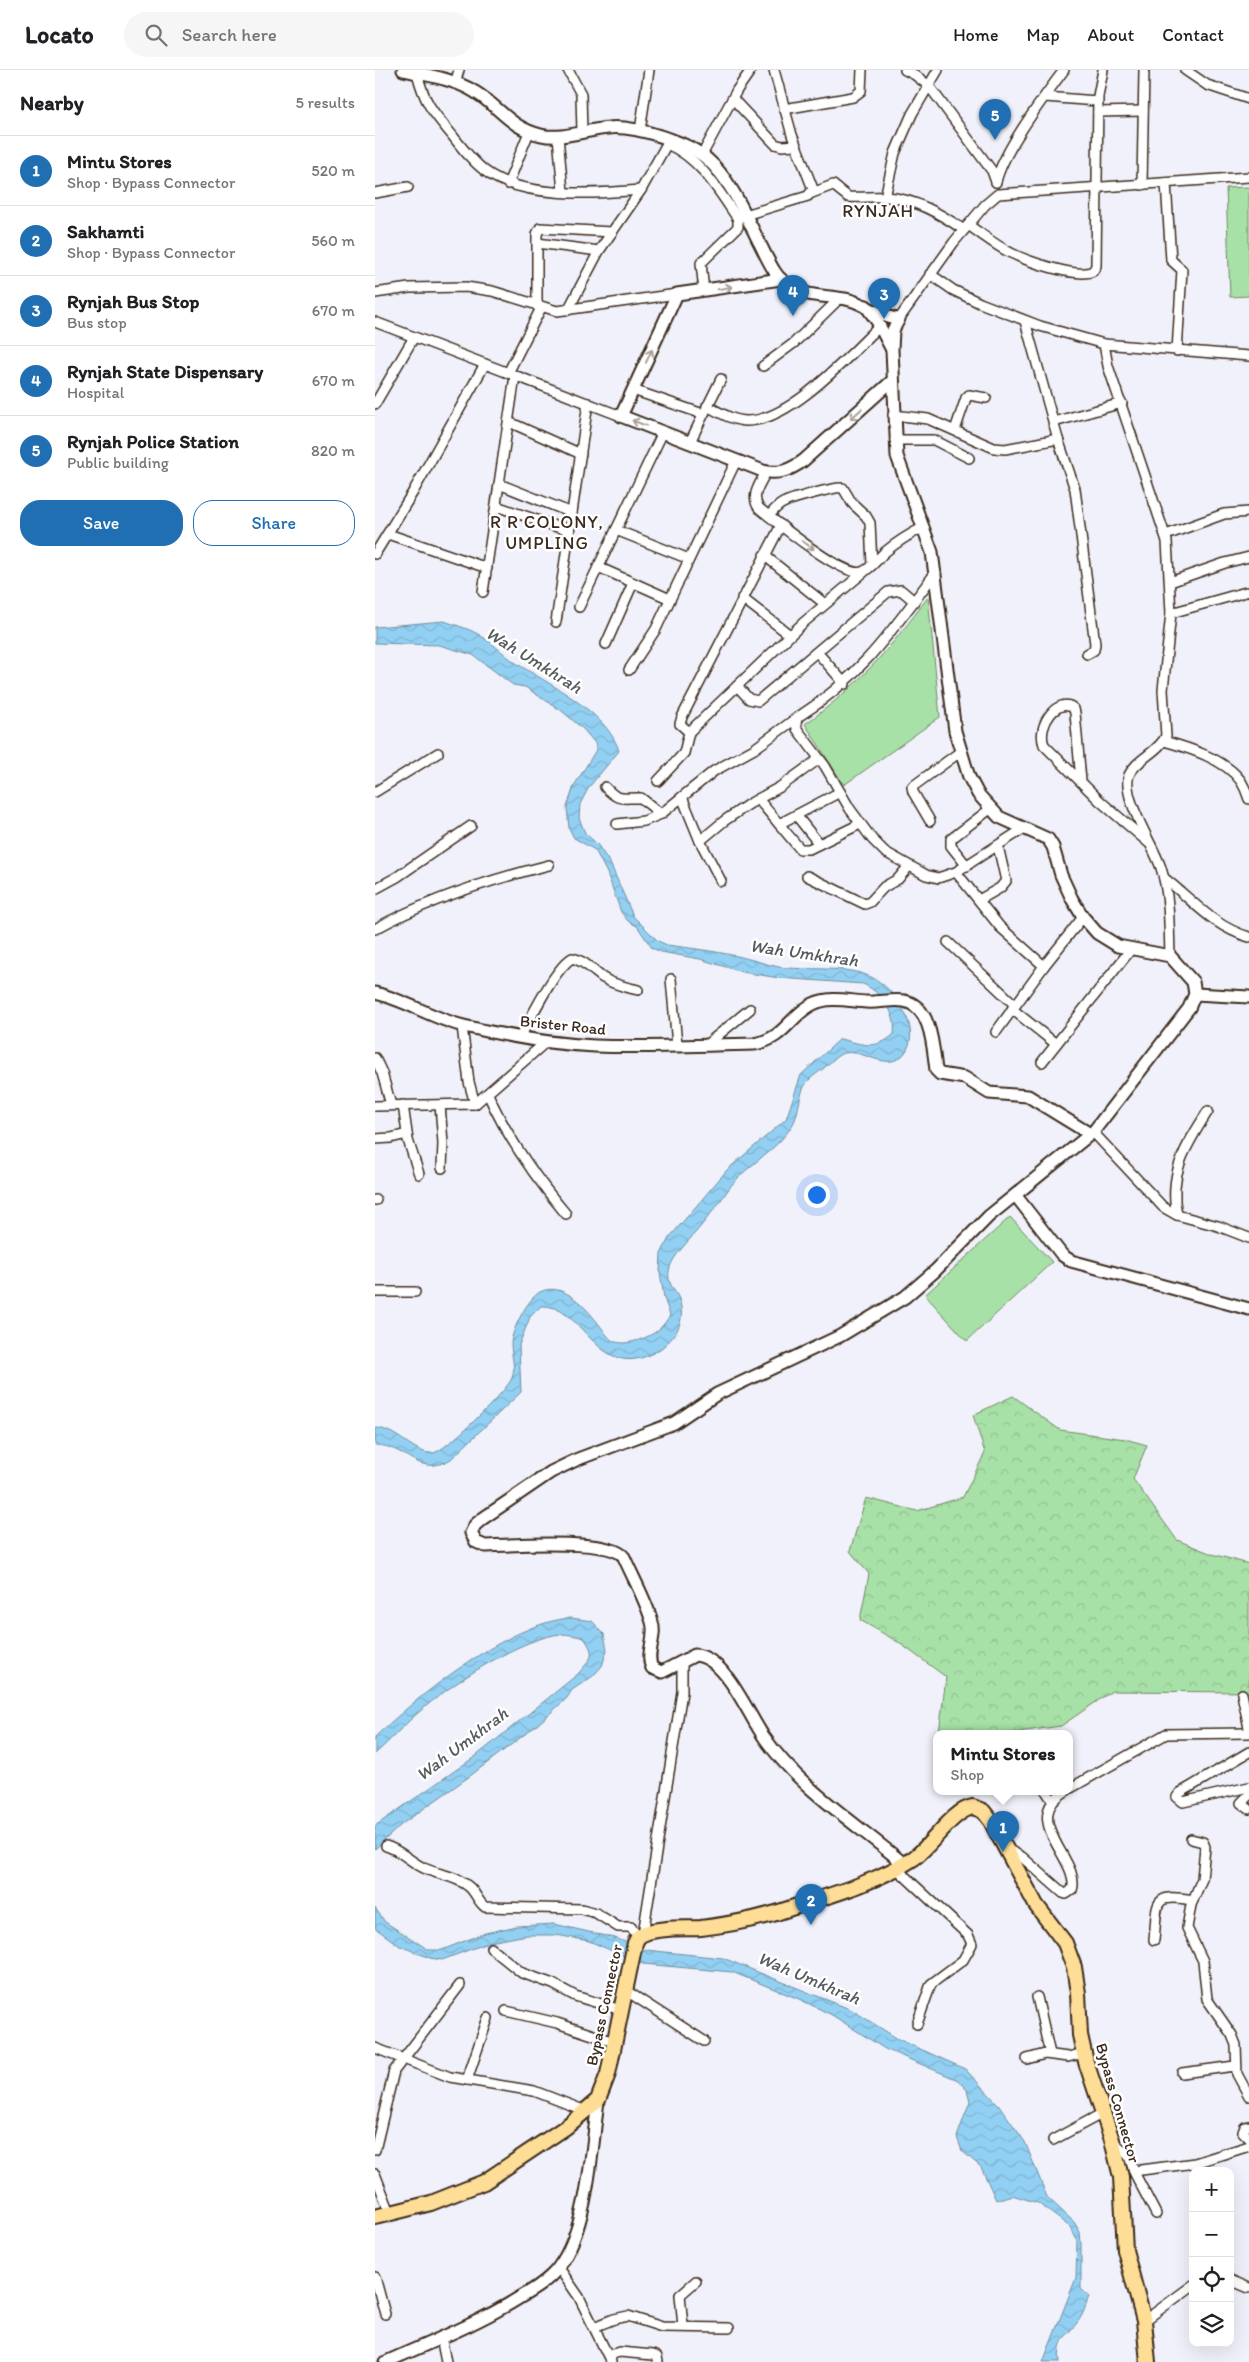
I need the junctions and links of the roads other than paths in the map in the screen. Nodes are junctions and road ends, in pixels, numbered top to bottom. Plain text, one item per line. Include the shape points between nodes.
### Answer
1 (404, 70) edge
2 (459, 70) edge
3 (568, 70) edge
4 (649, 70) edge
5 (751, 70) edge
6 (774, 70) edge
7 (862, 70) edge
8 (905, 70) edge
9 (938, 70) edge
10 (1065, 70) edge
11 (1103, 70) edge
12 (1144, 70) edge
13 (1185, 70) edge
14 (417, 73) junction
15 (455, 84) junction
16 (929, 86) junction
17 (1045, 97) junction
18 (733, 99) junction
19 (1249, 99) edge
20 (1097, 101) junction
21 (784, 109) junction
22 (1143, 111) junction
23 (1098, 112) junction
24 (639, 131) junction
25 (529, 132) junction
26 (582, 132) junction
27 (558, 136) junction
28 (668, 142) junction
29 (795, 145) junction
30 (702, 155) junction
31 (1249, 177) edge
32 (996, 182) junction
33 (1166, 183) junction
34 (508, 184) junction
35 (1142, 185) junction
36 (408, 187) dead end
37 (1096, 189) junction
38 (641, 190) junction
39 (563, 192) junction
40 (375, 193) edge
41 (812, 194) junction
42 (1000, 194) junction
43 (885, 197) junction
44 (745, 215) junction
45 (966, 227) junction
46 (612, 232) junction
47 (537, 243) junction
48 (599, 251) junction
49 (931, 274) junction
50 (781, 279) junction
51 (704, 291) junction
52 (375, 293) edge
53 (677, 294) junction
54 (840, 298) junction
55 (865, 305) junction
56 (539, 307) junction
57 (568, 310) junction
58 (899, 319) junction
59 (1025, 321) junction
60 (375, 322) edge
61 (880, 326) junction
62 (414, 337) junction
63 (1104, 344) junction
64 (892, 350) junction
65 (1177, 350) junction
66 (1249, 356) edge
67 (485, 364) junction
68 (763, 366) dead end
69 (512, 375) junction
70 (721, 379) dead end
71 (893, 381) junction
72 (633, 390) junction
73 (986, 398) dead end
74 (1122, 403) junction
75 (375, 404) edge
76 (588, 404) junction
77 (705, 410) junction
78 (893, 415) junction
79 (621, 416) junction
80 (509, 422) junction
81 (1054, 422) junction
82 (955, 430) junction
83 (663, 432) junction
84 (1058, 439) junction
85 (895, 440) junction
86 (690, 442) junction
87 (581, 454) junction
88 (969, 458) dead end
89 (737, 461) junction
90 (766, 472) junction
91 (499, 484) junction
92 (496, 506) junction
93 (1249, 512) edge
94 (572, 513) junction
95 (769, 516) junction
96 (781, 525) junction
97 (924, 527) junction
98 (616, 530) junction
99 (569, 531) junction
100 (388, 534) junction
101 (1166, 535) junction
102 (375, 554) edge
103 (764, 555) junction
104 (1249, 558) edge
105 (689, 559) junction
106 (598, 567) junction
107 (487, 568) junction
108 (868, 568) junction
109 (936, 572) junction
110 (1170, 582) junction
111 (633, 583) junction
112 (483, 592) dead end
113 (1246, 592) dead end
114 (742, 598) junction
115 (670, 599) junction
116 (915, 601) junction
117 (825, 604) junction
118 (579, 607) dead end
119 (1171, 613) junction
120 (556, 622) dead end
121 (790, 635) junction
122 (606, 644) dead end
123 (817, 652) junction
124 (1087, 654) dead end
125 (629, 670) dead end
126 (845, 684) junction
127 (737, 686) junction
128 (798, 717) junction
129 (689, 732) junction
130 (1164, 741) junction
131 (960, 752) junction
132 (438, 753) dead end
133 (819, 759) junction
134 (658, 781) dead end
135 (1081, 781) junction
136 (605, 787) dead end
137 (375, 792) edge
138 (840, 792) junction
139 (682, 797) junction
140 (758, 799) junction
141 (1249, 799) edge
142 (991, 808) junction
143 (661, 814) junction
144 (796, 815) junction
145 (930, 821) dead end
146 (617, 824) dead end
147 (779, 824) junction
148 (860, 824) junction
149 (471, 826) dead end
150 (1023, 829) junction
151 (700, 841) junction
152 (819, 844) junction
153 (998, 846) junction
154 (1152, 846) junction
155 (549, 865) dead end
156 (909, 866) junction
157 (967, 866) junction
158 (956, 872) junction
159 (807, 876) dead end
160 (1164, 878) junction
161 (721, 881) dead end
162 (375, 890) edge
163 (979, 900) junction
164 (1083, 917) junction
165 (375, 929) edge
166 (1249, 937) edge
167 (948, 942) dead end
168 (1133, 948) junction
169 (1170, 956) junction
170 (1044, 966) junction
171 (671, 978) dead end
172 (638, 990) dead end
173 (375, 993) edge
174 (1195, 994) junction
175 (1249, 997) edge
176 (1013, 1007) junction
177 (750, 1009) dead end
178 (462, 1026) junction
179 (996, 1032) dead end
180 (520, 1037) junction
181 (547, 1041) junction
182 (1056, 1044) junction
183 (677, 1045) junction
184 (706, 1045) junction
185 (375, 1058) edge
186 (1042, 1062) dead end
187 (489, 1094) junction
188 (475, 1104) junction
189 (391, 1105) junction
190 (403, 1105) junction
191 (440, 1105) junction
192 (375, 1106) edge
193 (1208, 1111) dead end
194 (1092, 1133) junction
195 (407, 1134) junction
196 (375, 1139) edge
197 (442, 1168) dead end
198 (419, 1174) dead end
199 (1016, 1196) junction
200 (566, 1214) dead end
201 (1177, 1215) junction
202 (1249, 1238) edge
203 (375, 1292) edge
204 (415, 1292) dead end
205 (1249, 1309) edge
206 (682, 1662) junction
207 (1242, 1694) dead end
208 (1249, 1728) edge
209 (1249, 1733) edge
210 (1249, 1752) edge
211 (1073, 1787) edge
212 (1249, 1787) edge
213 (1049, 1795) edge
214 (1060, 1795) edge
215 (1249, 1795) edge
216 (1053, 1800) junction
217 (1249, 1810) edge
218 (1191, 1839) dead end
219 (385, 1846) dead end
220 (1007, 1849) junction
221 (900, 1866) junction
222 (1193, 1900) junction
223 (638, 1938) junction
224 (1153, 1940) dead end
225 (491, 1948) dead end
226 (460, 1985) dead end
227 (625, 1990) junction
228 (1037, 1997) dead end
229 (621, 2010) junction
230 (506, 2011) dead end
231 (489, 2018) dead end
232 (917, 2024) dead end
233 (704, 2041) dead end
234 (614, 2042) junction
235 (375, 2048) edge
236 (1084, 2053) junction
237 (1050, 2054) junction
238 (404, 2058) junction
239 (1027, 2059) dead end
240 (1235, 2066) junction
241 (1182, 2073) dead end
242 (467, 2080) junction
243 (1249, 2096) edge
244 (598, 2100) junction
245 (586, 2110) junction
246 (1103, 2114) junction
247 (1249, 2126) edge
248 (1249, 2138) edge
249 (1053, 2140) dead end
250 (1112, 2140) junction
251 (1249, 2146) edge
252 (375, 2150) edge
253 (1134, 2171) junction
254 (375, 2174) edge
255 (1156, 2214) dead end
256 (391, 2215) junction
257 (375, 2217) edge
258 (559, 2268) junction
259 (375, 2277) edge
260 (697, 2281) dead end
261 (1234, 2282) edge
262 (1189, 2288) edge
263 (1249, 2288) edge
264 (385, 2314) dead end
265 (1144, 2321) junction
266 (683, 2326) junction
267 (595, 2327) junction
268 (729, 2328) dead end
269 (441, 2338) junction
270 (609, 2358) edge
271 (386, 2362) edge
272 (446, 2362) edge
273 (658, 2362) edge
274 (1148, 2362) edge

1 - 14 street
2 - 15 street
3 - 26 street via 581,94
4 - 24 street
5 - 18 street
6 - 21 street
7 - 21 street via 861,91 853,97
8 - 16 street
9 - 16 street
10 - 17 street
11 - 20 street
12 - 22 street
13 - 19 street via 1207,86
14 - 15 street
14 - 34 street via 426,102 467,154 486,172
15 - 25 street via 477,93 515,126
16 - 32 street via 992,171
16 - 43 street via 895,153
17 - 20 street
17 - 32 street via 999,169
18 - 29 street via 775,144
18 - 30 street
20 - 23 street
21 - 29 street
22 - 23 street
22 - 35 street
23 - 37 street
24 - 26 street via 609,128
24 - 28 street
25 - 27 street
25 - 34 street
26 - 27 street
27 - 39 street
28 - 30 street
28 - 38 street
28 - 51 street via 700,166 738,219 738,226 701,263
29 - 41 street via 812,184
30 - 44 street via 720,172
31 - 33 street
32 - 42 street
33 - 35 street
33 - 65 street via 1171,260 1182,270
34 - 39 street
35 - 37 street
36 - 40 street
37 - 42 street
37 - 45 street via 1096,266 1089,274 1023,259
38 - 39 street
38 - 46 street
41 - 43 street via 833,185 848,197
41 - 44 street
42 - 45 street
43 - 45 street via 928,208
44 - 50 street
45 - 49 street
46 - 47 street via 543,228 537,231
46 - 48 street
47 - 48 street
47 - 56 street
48 - 57 street
49 - 58 street
49 - 59 street via 980,304
51 -> 50 street
50 - 54 street via 804,293
51 - 53 street
52 - 56 street via 409,288 466,288 492,291
53 - 57 street
72 -> 53 street
54 - 55 street
54 - 68 street via 800,337
55 - 58 street
55 - 61 street
56 - 57 street
56 - 69 street
58 - 64 street via 893,330
59 - 63 street
59 - 81 street
60 - 62 street
61 - 64 street
61 - 77 street via 811,391 784,408 748,421
62 - 67 street
62 - 75 street
63 - 65 street
63 - 74 street via 1108,366
64 - 71 street
65 - 66 street
67 - 69 street
67 - 100 street
69 - 76 street
69 - 80 street
70 - 77 street
71 - 78 street
71 -> 90 street via 803,461 787,470
72 - 77 street
72 - 79 street
73 - 82 street via 969,395 965,398
74 - 81 street
74 - 101 street
76 - 79 street
76 - 87 street
77 - 86 street
78 - 82 street via 928,419
78 - 85 street
83 -> 79 street
80 - 87 street
80 - 91 street
81 - 84 street
82 - 84 street via 994,448 1005,449
83 - 86 street
83 - 98 street
84 - 124 street via 1075,489 1095,644 1094,650
85 - 88 street via 934,440
85 - 97 street via 901,471
86 - 89 street
87 - 94 street
89 - 90 street
89 - 105 street
90 - 95 street via 755,498 759,508
91 - 92 street
91 - 94 street
92 - 99 street
92 - 107 street
93 - 101 street via 1224,514
94 - 99 street
95 - 96 street
95 - 108 street via 787,501 833,487 843,488 870,523
96 - 103 street
96 -> 108 street via 843,568 854,572
97 - 108 street via 907,536
97 - 109 street
98 - 105 street
98 - 106 street
99 - 120 street
100 - 102 street
100 - 107 street
101 - 110 street
103 - 114 street
103 - 117 street
104 - 110 street
105 - 115 street
106 - 111 street
106 - 118 street
107 - 112 street
108 - 117 street
109 - 116 street
109 - 131 street
110 - 119 street
111 - 115 street
111 - 122 street
113 - 119 street
114 - 121 street
114 - 129 street via 682,717 680,724
115 - 125 street via 650,640
116 - 123 street via 901,590 889,592
116 - 126 street
117 - 121 street
119 - 130 street via 1163,678 1167,727
121 - 127 street
123 - 126 street
123 - 127 street via 758,701 749,699
126 - 128 street
127 - 129 street
128 - 133 street via 797,729
128 - 139 street via 754,749 714,771
129 - 134 street via 684,753
130 - 141 street via 1221,765 1241,781
130 - 154 street via 1132,769 1127,783 1135,810
131 - 142 street via 969,778
131 - 145 street via 912,787
132 - 137 street
133 - 138 street
133 - 140 street
135 - 135 street via 1041,738 1047,718 1058,708 1067,706 1074,709
135 - 154 street
136 - 143 street via 622,799 641,798
138 - 144 street
138 - 148 street
139 - 143 street
139 - 151 street
140 - 147 street
140 - 151 street via 724,820
142 - 150 street via 999,817
142 - 157 street via 951,840 951,846
143 - 146 street via 644,821
144 - 147 street
144 - 152 street
147 - 152 street via 800,849
148 - 152 street
148 - 156 street via 885,852
149 - 162 street
150 - 153 street
150 - 164 street via 1048,839 1071,899
151 - 161 street
153 - 157 street
153 - 163 street via 1006,881
154 - 160 street
155 - 165 street via 478,884
156 - 158 street via 933,877
156 - 159 street via 897,880 865,904
157 - 158 street
158 - 163 street
160 - 166 street via 1216,923
160 - 169 street
163 - 170 street via 1000,927
164 - 168 street via 1107,940
164 - 170 street
167 - 176 street
168 - 169 street
168 - 182 street
169 - 174 street via 1189,977
170 - 176 street
171 - 183 street
172 - 180 street via 618,985 581,960 572,958 555,978
173 - 178 street, Brister Road
174 - 175 street
174 - 194 street via 1183,1018
176 - 179 street
176 - 182 street
177 - 184 street
178 - 180 street, Brister Road
178 - 188 street
180 - 181 street, Brister Road
181 - 183 street, Brister Road via 594,1046
181 - 187 street
182 - 186 street
183 - 184 street, Brister Road
184 - 194 street, Brister Road via 754,1044 773,1039 811,1005 826,999 904,1001 922,1013 927,1023 936,1070 940,1074 965,1078 989,1093 1033,1098 1059,1117
185 - 189 street
187 - 188 street
187 - 200 street via 501,1123 526,1164
188 - 191 street
189 - 190 street
189 - 192 street
190 - 191 street
190 - 195 street
191 - 197 street
193 - 201 street via 1189,1142 1176,1174 1173,1192
194 - 199 street
194 - 201 street via 1163,1207
195 - 196 street
195 - 198 street
199 - 205 street via 1062,1255 1071,1261
199 - 206 street via 989,1216 918,1288 883,1312 717,1394 675,1423 551,1472 508,1499 475,1526 472,1537 485,1546 593,1545 618,1550 624,1556 652,1622 652,1668 662,1672
201 - 202 street
203 - 204 street
206 - 221 street via 699,1655 723,1673 739,1693 761,1734 792,1772
206 - 223 street via 682,1692
207 - 208 street
209 - 211 street via 1166,1734
210 - 212 street via 1177,1797 1183,1802
213 - 216 street
214 - 216 street
215 - 217 street via 1241,1804
216 - 220 street via 1048,1807 1048,1819 1073,1879 1072,1890 1063,1893 1022,1857
218 - 222 street via 1203,1842 1205,1847 1202,1879
219 - 223 street via 395,1848 425,1869 456,1878 472,1889 479,1903 485,1907 582,1909 619,1926 631,1927
220 - 221 main road, Bypass Connector via 983,1811 973,1807 957,1815 923,1851
220 - 236 main road, Bypass Connector via 1037,1905 1070,1954 1077,1982
221 - 223 main road, Bypass Connector via 772,1914 713,1926 661,1930
221 - 232 street via 972,1944 963,1960 931,1984
222 - 224 street via 1162,1899 1156,1914
222 - 240 street via 1187,1928 1203,1961 1207,1999 1227,2025 1236,2044
223 - 227 main road, Bypass Connector
225 - 229 street via 516,1970 575,1996
226 - 238 street
227 - 229 main road, Bypass Connector
227 - 233 street
228 - 237 street
229 - 234 main road, Bypass Connector
230 - 234 street via 557,2023
231 - 242 street
234 - 244 main road, Bypass Connector
235 - 238 street
236 - 237 street via 1068,2057
236 - 246 main road, Bypass Connector
237 - 239 street
238 - 242 street via 436,2073
238 - 252 street via 391,2079
240 - 241 street
240 - 243 street via 1240,2083
242 - 245 street via 534,2091
244 - 245 main road
244 - 258 street via 582,2211
245 - 256 main road via 491,2178 438,2201
246 - 249 street
246 - 250 main road, Bypass Connector
247 - 248 street via 1243,2132
250 - 253 street via 1129,2156
250 - 265 main road, Bypass Connector via 1123,2194 1125,2250
251 - 253 street via 1195,2163
253 - 255 street
254 - 256 street
256 - 257 main road
258 - 267 street
258 - 269 street via 545,2281 490,2316
259 - 264 street
260 - 266 street via 680,2295
261 - 263 street
262 - 265 street
265 - 274 main road, Bypass Connector
266 - 267 street via 655,2326 628,2316
266 - 268 street
267 - 270 street
269 - 271 street
269 - 272 street
270 - 273 street via 620,2352 653,2355

